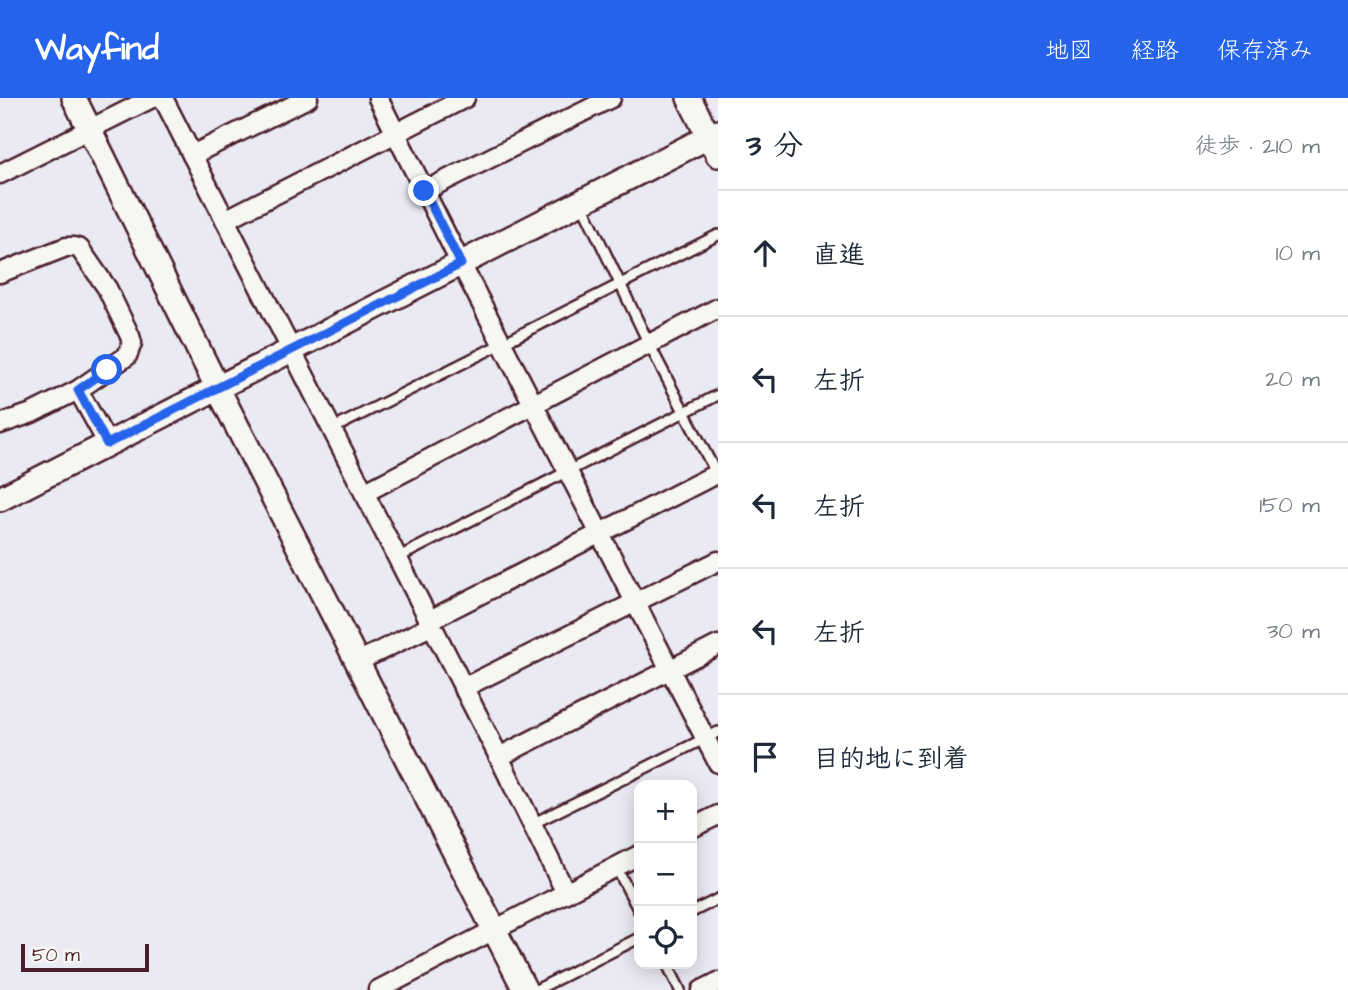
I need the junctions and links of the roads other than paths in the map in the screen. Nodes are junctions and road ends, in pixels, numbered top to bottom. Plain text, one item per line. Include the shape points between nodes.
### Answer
1 (74, 98) edge
2 (152, 98) edge
3 (163, 98) edge
4 (308, 98) edge
5 (377, 98) edge
6 (465, 98) edge
7 (611, 98) edge
8 (689, 98) edge
9 (90, 129) junction
10 (395, 134) junction
11 (715, 141) edge
12 (192, 155) junction
13 (0, 174) edge
14 (424, 191) junction
15 (580, 201) junction
16 (225, 220) junction
17 (718, 235) edge
18 (461, 264) junction
19 (0, 273) edge
20 (620, 284) junction
21 (718, 308) edge
22 (502, 344) junction
23 (649, 344) junction
24 (292, 351) junction
25 (218, 389) junction
26 (78, 390) junction
27 (718, 395) edge
28 (533, 404) junction
29 (685, 412) junction
30 (0, 424) edge
31 (332, 429) junction
32 (107, 444) junction
33 (568, 471) junction
34 (718, 474) edge
35 (364, 493) junction
36 (0, 499) edge
37 (600, 533) junction
38 (397, 558) junction
39 (718, 561) edge
40 (635, 602) junction
41 (430, 623) junction
42 (718, 645) edge
43 (357, 663) junction
44 (670, 670) junction
45 (463, 688) junction
46 (712, 735) edge
47 (499, 757) junction
48 (718, 763) edge
49 (718, 815) edge
50 (532, 824) junction
51 (697, 826) edge
52 (634, 858) edge
53 (616, 867) junction
54 (566, 892) junction
55 (718, 899) edge
56 (636, 906) edge
57 (697, 910) edge
58 (493, 930) junction
59 (634, 941) edge
60 (670, 969) edge
61 (718, 982) edge
62 (378, 990) edge
63 (525, 990) edge
64 (536, 990) edge
65 (680, 990) edge
66 (702, 990) edge

1 - 9 street
2 - 9 street
3 - 12 street
4 - 12 street
5 - 10 street
6 - 10 street
7 - 14 street
8 - 11 street
9 - 13 street
9 - 25 street
10 - 14 street
10 - 16 street
11 - 15 street
12 - 16 street
14 - 18 street
15 - 18 street
15 - 20 lane
16 - 24 street
17 - 20 lane
18 - 22 street
18 - 24 street
19 - 26 street via 74,247 107,288 132,343 127,356
20 - 22 lane
20 - 23 lane
21 - 23 street
22 - 28 street
22 - 31 lane
23 - 28 street
23 - 29 lane
24 - 25 street
24 - 31 street
25 - 32 street
25 - 43 street
26 - 30 street
26 - 32 street
27 - 29 lane
28 - 33 street
28 - 35 street
29 - 33 lane
29 - 34 lane
31 - 35 street
32 - 36 street
33 - 37 street
33 - 38 lane
34 - 37 street
35 - 38 street
37 - 40 street
37 - 41 street
38 - 41 street
39 - 40 street
40 - 44 street
40 - 45 street
41 - 43 street
41 - 45 street
42 - 44 street
43 - 58 street
44 - 46 street
44 - 47 street
45 - 47 street
46 - 48 street
46 - 50 lane
47 - 50 street
49 - 51 street
50 - 54 street
52 - 53 street
53 - 54 street
53 - 56 lane
54 - 58 street
55 - 57 lane
58 - 62 street
58 - 63 street
59 - 64 lane
60 - 65 lane
61 - 66 street

